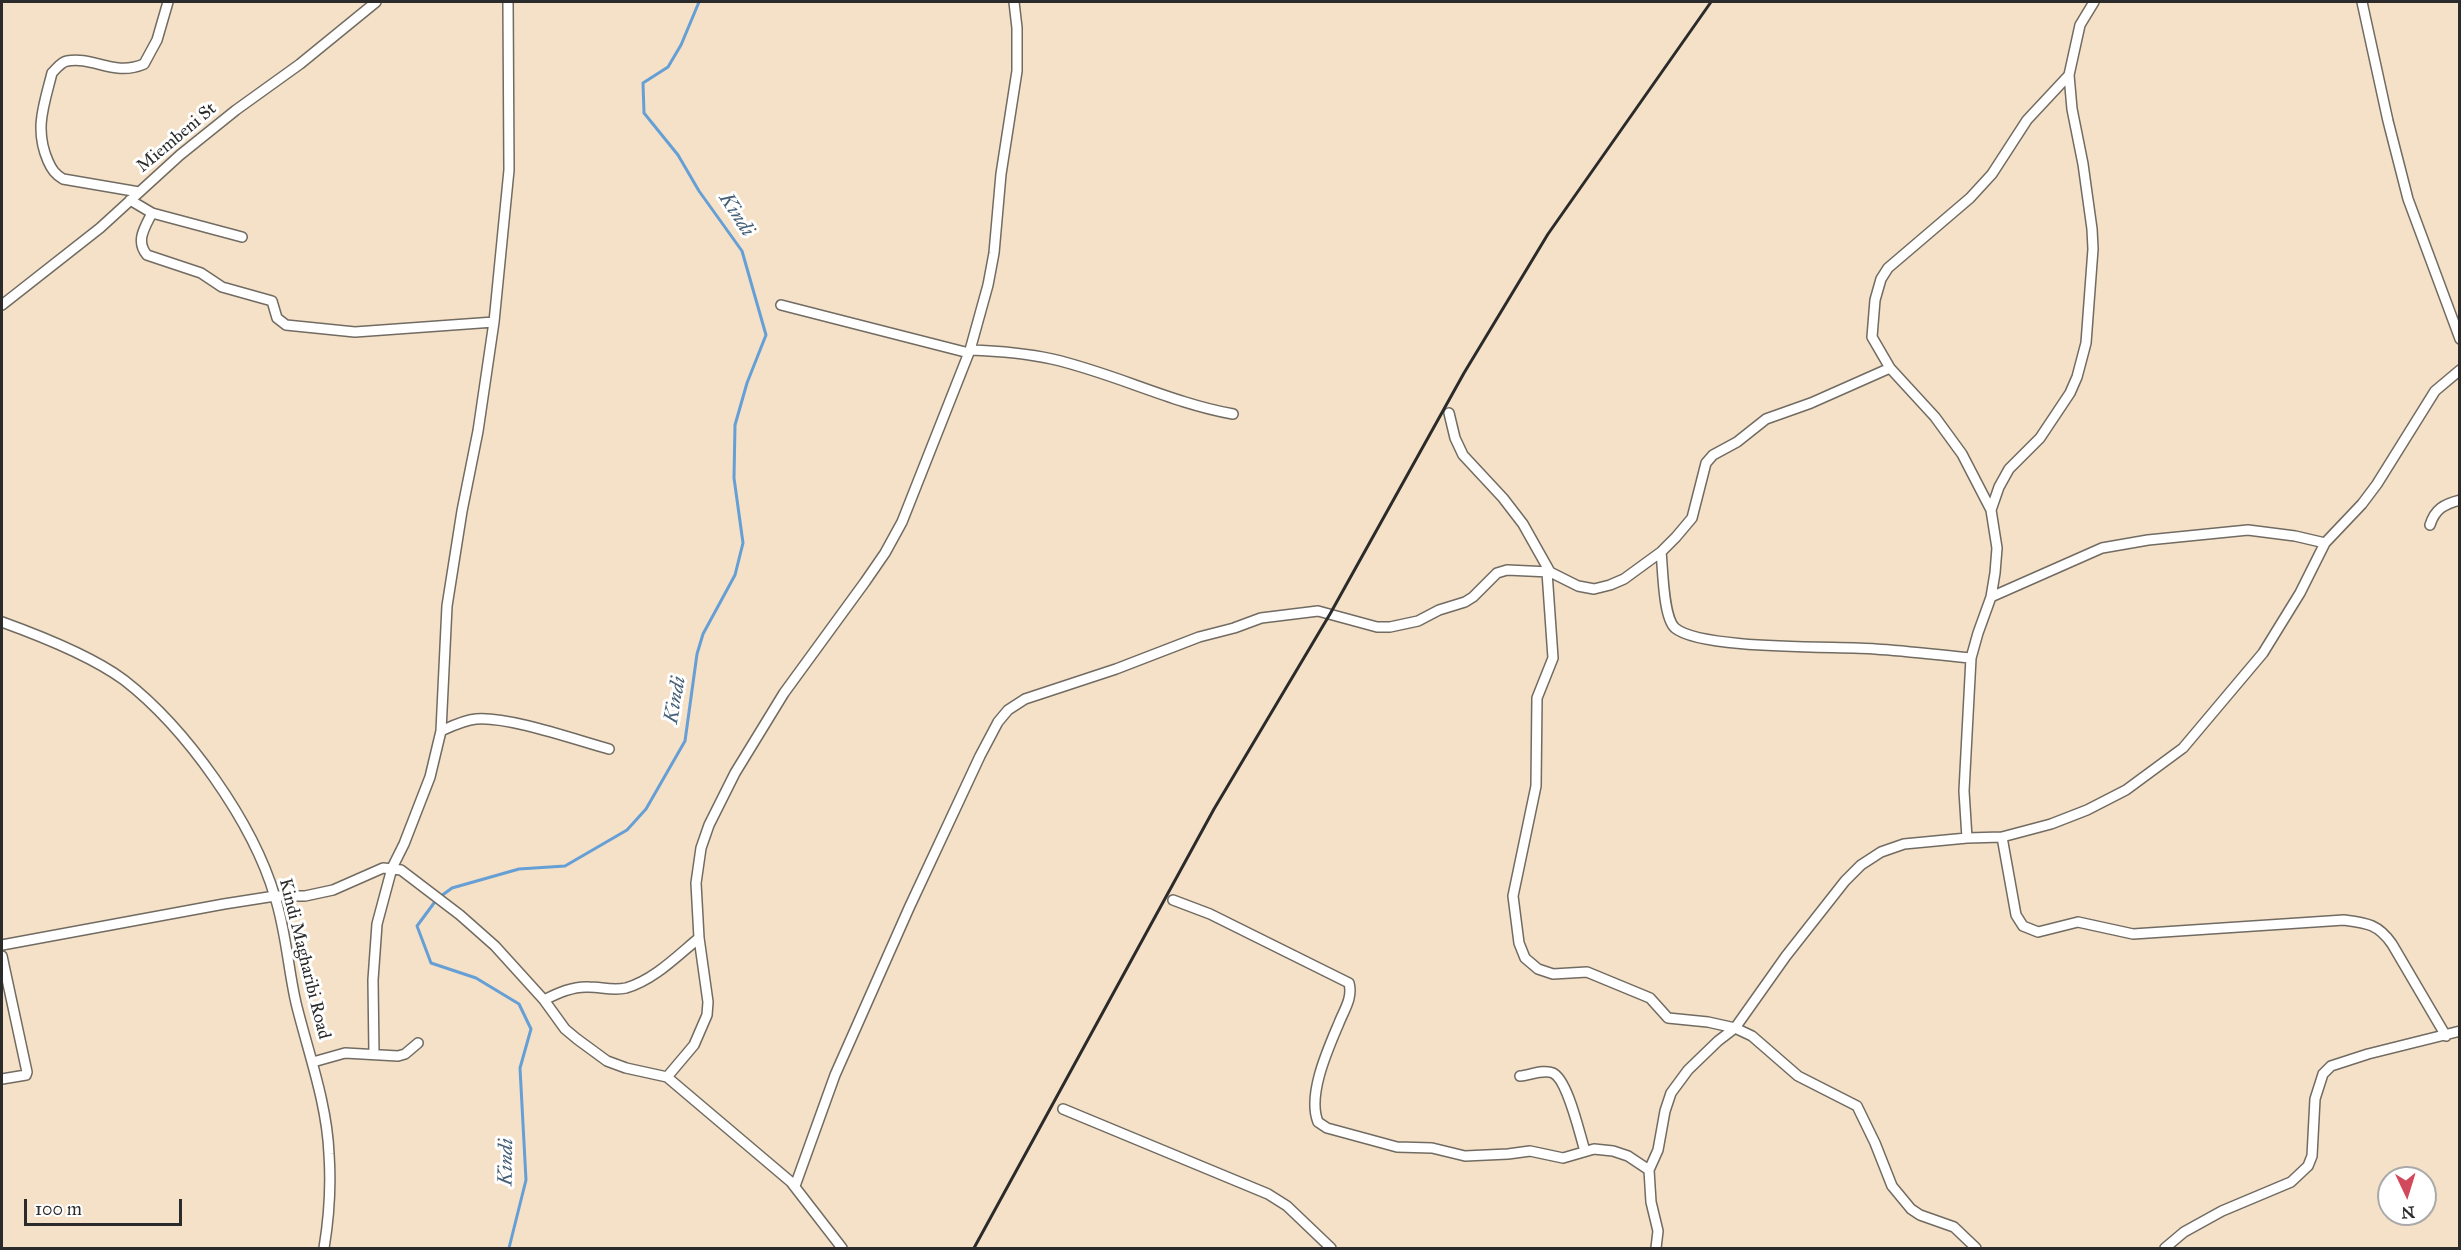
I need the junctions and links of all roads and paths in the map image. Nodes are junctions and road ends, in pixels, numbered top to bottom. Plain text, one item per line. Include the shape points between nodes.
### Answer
1 (168, 2) edge
2 (376, 2) edge
3 (508, 2) edge
4 (1014, 2) edge
5 (2094, 2) edge
6 (2362, 2) edge
7 (2068, 75) junction
8 (139, 192) junction
9 (130, 200) junction
10 (153, 213) junction
11 (242, 237) dead end
12 (2, 305) edge
13 (781, 305) dead end
14 (494, 321) junction
15 (2460, 339) edge
16 (969, 351) junction
17 (1890, 368) junction
18 (2460, 370) edge
19 (1449, 413) dead end
20 (1233, 414) dead end
21 (2460, 500) edge
22 (1991, 510) junction
23 (2430, 525) dead end
24 (2325, 543) junction
25 (1661, 552) junction
26 (1548, 572) junction
27 (1991, 597) junction
28 (2, 622) edge
29 (1971, 658) junction
30 (441, 731) junction
31 (609, 749) dead end
32 (1967, 837) junction
33 (2002, 837) junction
34 (392, 868) junction
35 (275, 896) junction
36 (1173, 900) dead end
37 (699, 938) junction
38 (2, 945) edge
39 (2, 956) edge
40 (544, 1000) junction
41 (1735, 1028) junction
42 (2460, 1032) edge
43 (2446, 1036) junction
44 (418, 1043) dead end
45 (374, 1054) junction
46 (313, 1062) junction
47 (1520, 1076) dead end
48 (667, 1077) junction
49 (2, 1079) edge
50 (1063, 1109) dead end
51 (1585, 1151) junction
52 (1649, 1170) junction
53 (795, 1186) junction
54 (324, 1248) edge
55 (843, 1248) edge
56 (1331, 1248) edge
57 (1656, 1248) edge
58 (1976, 1248) edge
59 (2165, 1248) edge

1 - 8 street via 157,40 144,64 132,69 77,61 58,65 52,73 39,129 43,150 56,175
2 - 8 street, Miembeni St via 236,110
3 - 14 street via 509,170
4 - 16 street via 1017,71 994,253
5 - 7 street via 2080,25
6 - 15 street via 2408,199
7 - 17 street via 2027,120 1992,174 1970,198 1888,268 1881,279 1872,337
7 - 22 street via 2092,229 2086,343 2070,393 2040,438 2009,469
8 - 9 street, Miembeni St
9 - 10 street
9 - 12 street, Miembeni St
10 - 11 street
10 - 14 street via 141,236 147,255 201,273 222,287 272,301 278,318 286,325 355,332
13 - 16 street
14 - 30 street via 447,606
16 - 20 street via 1016,352 1053,359 1201,408
16 - 37 street via 903,522 784,693 735,773 709,825 697,865
17 - 22 street via 1950,436
17 - 25 street via 1766,419 1713,455 1706,463 1692,518
18 - 24 street via 2435,391 2377,484
19 - 26 street via 1463,455 1523,524
21 - 23 street via 2440,507
22 - 27 street via 1997,548
24 - 27 street via 2248,530 2148,540 2102,548
24 - 33 street via 2268,645 2183,748 2126,790 2097,805 2051,824
25 - 26 street via 1624,579 1594,589
25 - 29 street via 1670,621 1685,633 1724,642
26 - 41 street via 1553,658 1537,698 1536,786 1514,896 1518,943 1530,964 1546,972 1587,972 1650,998 1668,1018
26 - 53 street via 1497,573 1465,602 1418,621 1390,627 1318,611 1261,618 1025,699 1008,710 980,756 904,918 835,1075
27 - 29 street
28 - 35 street, Kindi Magharibi Road via 93,661 123,679 154,706 217,780 246,831
29 - 32 street via 1964,791
30 - 31 street via 478,718 499,720
30 - 34 street via 420,806
32 - 33 street
32 - 41 street via 1904,844 1861,865 1786,956
33 - 43 street via 2016,915 2030,930 2048,931 2078,922 2133,934 2344,920 2372,925 2392,944
34 - 35 street via 383,868 333,890 306,896
34 - 40 street via 401,870 460,915 495,946
34 - 45 street via 377,924
35 - 38 street
35 - 46 street, Kindi Magharibi Road via 296,1003
36 - 51 street via 1210,914 1349,983 1349,998 1328,1050 1314,1101 1318,1122 1327,1128 1397,1147 1432,1148 1465,1156 1530,1151 1563,1158
37 - 40 street via 634,985 615,990 580,987
37 - 48 street via 707,1015 694,1045
39 - 49 street via 27,1072
40 - 48 street via 565,1029 607,1061
41 - 52 street via 1688,1071 1671,1093 1658,1150
41 - 58 street via 1752,1036 1798,1076 1857,1106 1892,1186 1911,1209 1954,1227
42 - 43 street
43 - 59 street via 2331,1066 2323,1074 2314,1099 2312,1155 2307,1166 2291,1182 2222,1211 2184,1232
44 - 45 street via 405,1054
45 - 46 street via 345,1053
46 - 54 street, Kindi Magharibi Road via 329,1153
47 - 51 street via 1544,1072 1558,1078
48 - 53 street
50 - 56 street via 1268,1194 1287,1206
51 - 52 street via 1612,1151
52 - 57 street via 1650,1202 1658,1231
53 - 55 street

